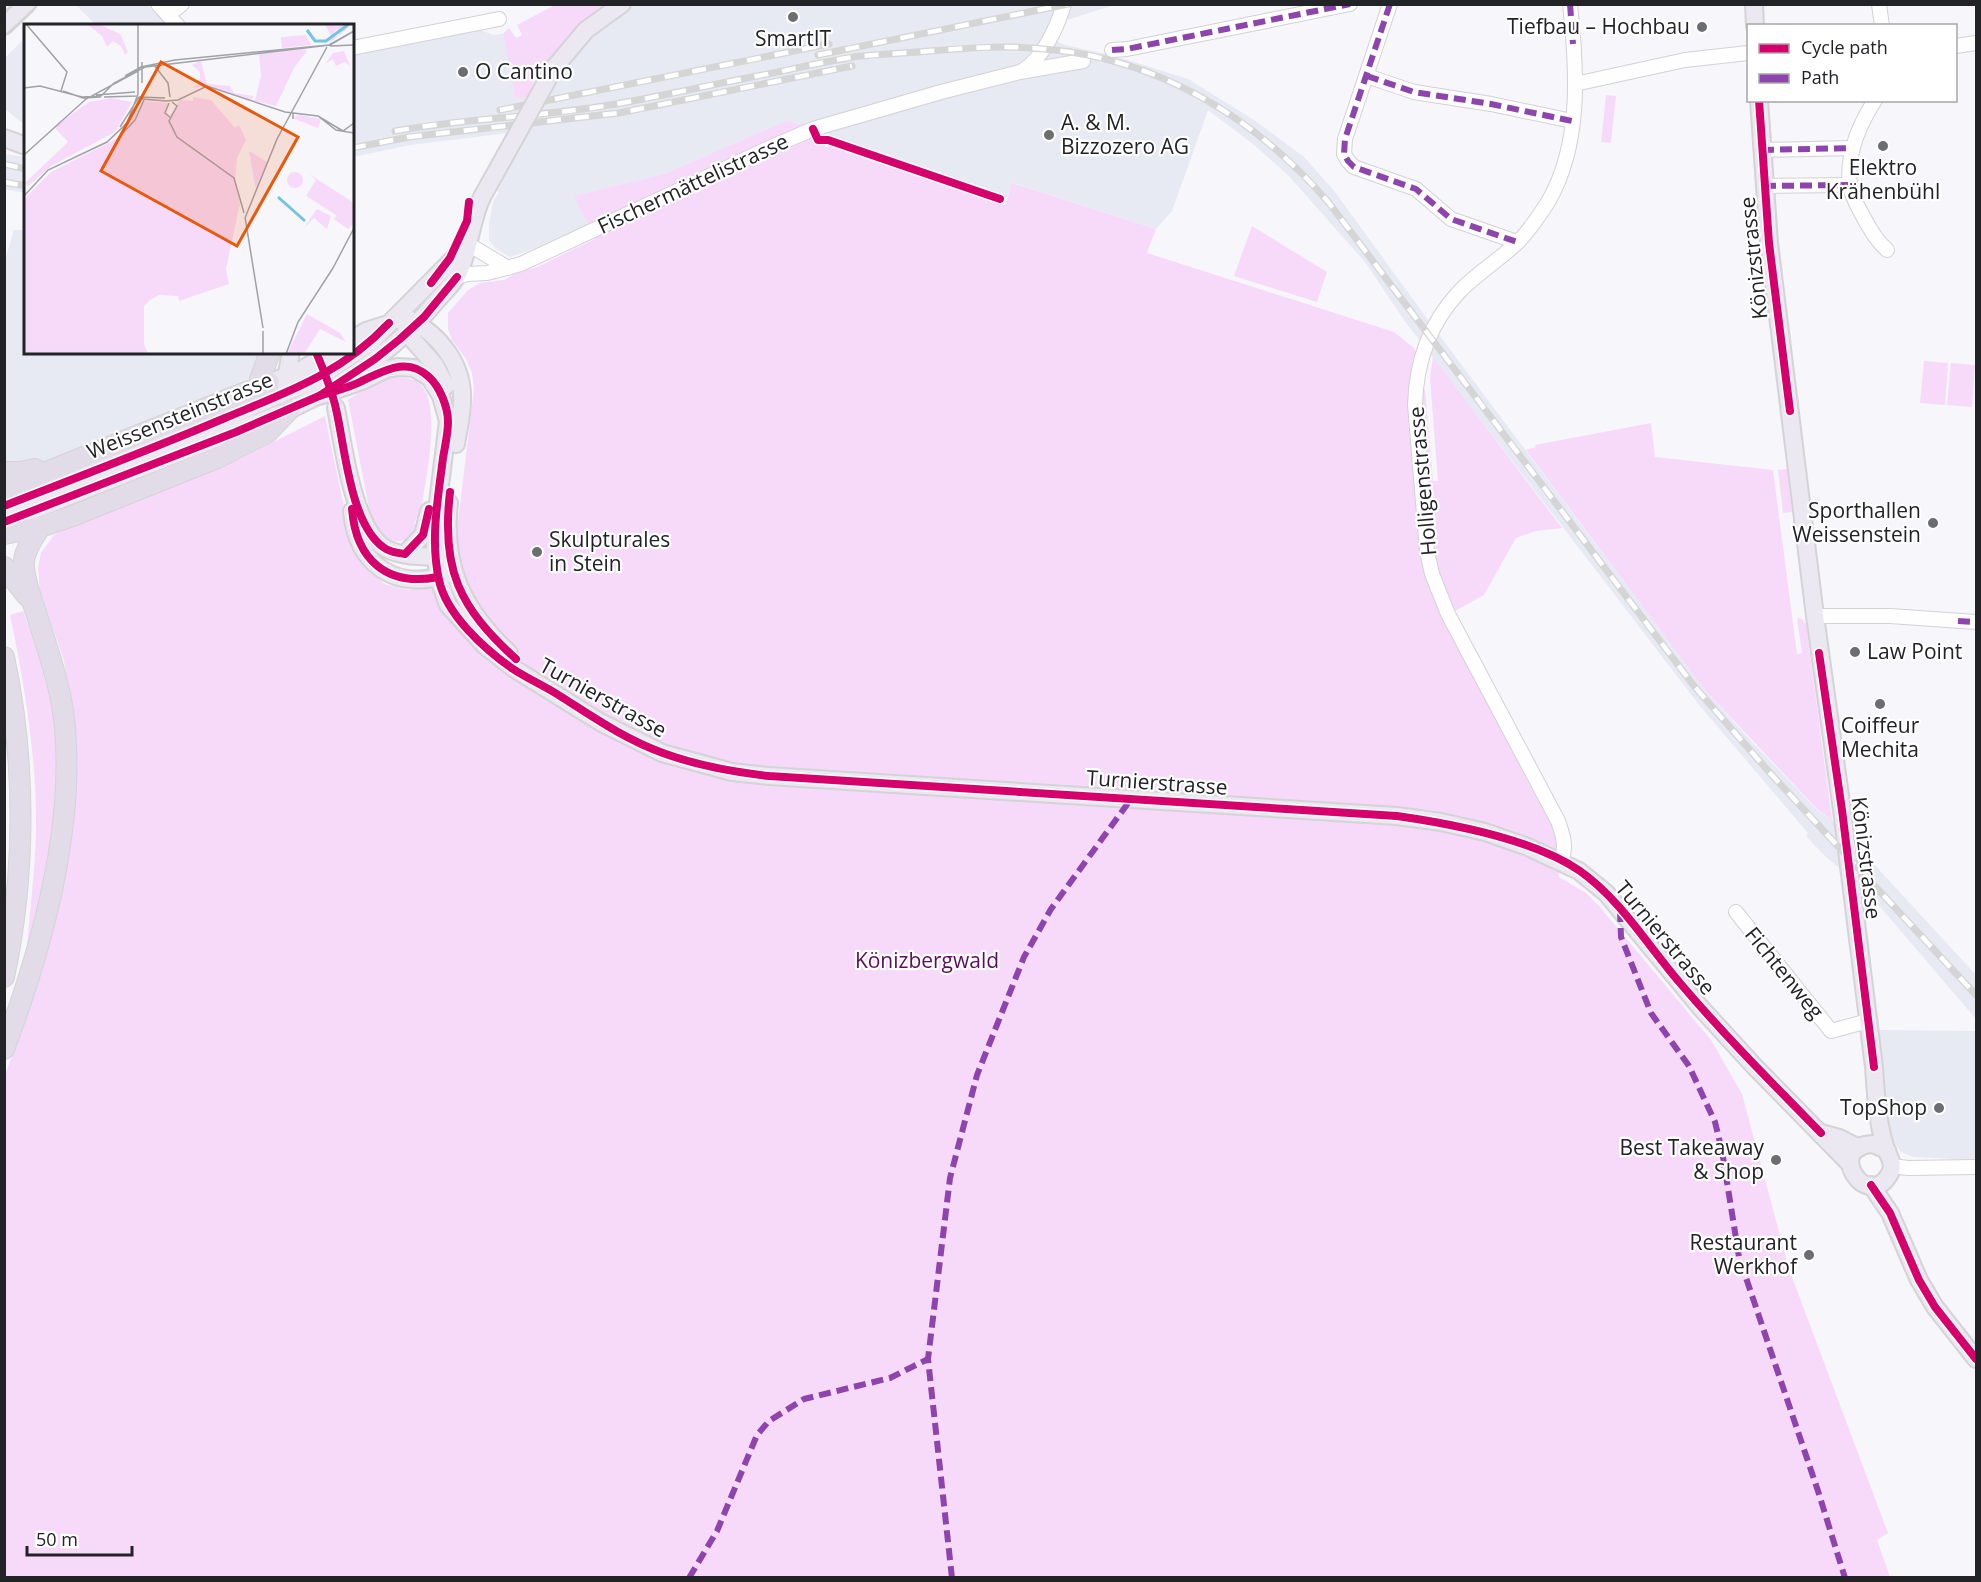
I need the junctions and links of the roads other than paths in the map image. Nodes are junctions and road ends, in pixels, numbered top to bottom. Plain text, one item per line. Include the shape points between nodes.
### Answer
1 (27, 4) edge
2 (158, 4) edge
3 (182, 4) edge
4 (622, 4) edge
5 (1064, 4) edge
6 (1350, 4) edge
7 (1390, 4) edge
8 (1570, 4) edge
9 (1754, 4) edge
10 (1879, 4) edge
11 (499, 19) dead end
12 (173, 20) edge
13 (1755, 24) edge
14 (1882, 24) edge
15 (4, 26) edge
16 (1977, 44) edge
17 (1957, 46) edge
18 (354, 48) edge
19 (1112, 50) dead end
20 (1747, 53) edge
21 (1083, 61) dead end
22 (1020, 72) junction
23 (1367, 76) junction
24 (1575, 84) junction
25 (1759, 102) edge
26 (1874, 102) edge
27 (1572, 121) junction
28 (4, 138) edge
29 (24, 145) edge
30 (1852, 148) junction
31 (1762, 150) junction
32 (1850, 185) junction
33 (1764, 186) junction
34 (1517, 242) junction
35 (468, 244) junction
36 (1887, 250) dead end
37 (508, 268) junction
38 (457, 277) junction
39 (394, 319) junction
40 (413, 328) junction
41 (354, 339) edge
42 (270, 354) edge
43 (290, 354) edge
44 (329, 354) edge
45 (276, 390) junction
46 (320, 396) junction
47 (336, 408) dead end
48 (448, 421) junction
49 (64, 464) junction
50 (4, 472) edge
51 (441, 474) junction
52 (350, 478) junction
53 (4, 489) edge
54 (4, 506) edge
55 (4, 522) edge
56 (40, 527) junction
57 (4, 534) edge
58 (405, 554) junction
59 (444, 566) junction
60 (4, 567) edge
61 (34, 605) junction
62 (1815, 616) junction
63 (1977, 622) edge
64 (4, 657) edge
65 (1562, 861) junction
66 (1736, 912) dead end
67 (4, 977) edge
68 (1868, 1021) junction
69 (4, 1049) edge
70 (1877, 1108) junction
71 (1821, 1132) junction
72 (1863, 1146) junction
73 (1850, 1164) junction
74 (1977, 1167) edge
75 (1884, 1170) junction
76 (1977, 1359) edge

1 - 15 main road
2 - 12 street
3 - 12 street
4 - 35 main road, Weissensteinstrasse, bridge via 586,30 554,68 482,197
5 - 22 street, Fischermättelistrasse via 1038,57
6 - 19 street
7 - 23 street
8 - 24 street, Holligenstrasse
9 - 13 main road
10 - 14 street
11 - 18 street
16 - 17 street
20 - 24 street via 1685,60
21 - 22 street, Fischermättelistrasse
22 - 37 street, Fischermättelistrasse via 813,129
23 - 27 street via 1405,90
23 - 34 street via 1344,144 1350,164 1416,189 1451,219
24 - 27 street, Holligenstrasse
25 - 31 main road, Könizstrasse
26 - 30 street
27 - 34 street, Holligenstrasse via 1558,182 1537,219
28 - 29 main road
30 - 31 street
30 - 32 street
31 - 33 main road, Könizstrasse
32 - 33 street
32 - 36 street via 1874,237
33 - 62 main road, Könizstrasse
34 - 65 street, Holligenstrasse via 1459,292 1438,321 1420,358 1416,419 1432,574 1462,642 1558,821 1565,839
35 - 37 street
35 - 38 main road, Weissensteinstrasse
35 - 39 main road, Weissensteinstrasse
37 - 38 street, Fischermättelistrasse
38 - 40 main road, Weissensteinstrasse
39 - 40 main road, Turnierstrasse
39 - 41 main road, Weissensteinstrasse
39 - 45 main road, Weissensteinstrasse via 370,344 313,381
40 - 46 main road, Weissensteinstrasse
40 - 48 main road, Turnierstrasse via 412,340 444,378 449,398
40 - 59 main road, Turnierstrasse via 427,329 440,342 453,360 462,384
42 - 45 highway
43 - 45 main road
44 - 45 main road, Weissensteinstrasse
45 - 46 main road, Weissensteinstrasse
45 - 49 highway
45 - 54 main road, Weissensteinstrasse via 185,435
45 - 55 main road, Weissensteinstrasse
45 - 56 highway via 267,433 217,458
46 - 48 main road, Turnierstrasse via 387,369 410,367 423,372 436,385
47 - 52 main road
48 - 51 main road, Turnierstrasse
49 - 50 highway
49 - 53 highway
51 - 58 main road, Turnierstrasse via 431,492 423,535
51 - 59 main road, Turnierstrasse via 436,518
52 - 58 main road via 368,529 381,546
52 - 59 main road via 356,532 362,550 380,569 413,580
56 - 57 highway
56 - 61 highway via 24,559
58 - 59 main road
59 - 65 main road, Turnierstrasse via 445,599 452,612 513,668 600,722 662,753 732,772 1397,816 1485,832
60 - 61 highway
61 - 69 highway via 62,704 65,809 39,939
62 - 63 street
62 - 68 main road, Könizstrasse
64 - 67 highway via 16,736 20,813 17,889
65 - 71 main road, Turnierstrasse via 1606,893 1700,1007
66 - 68 street, Fichtenweg via 1831,1031
68 - 70 main road, Könizstrasse
70 - 72 main road, Könizstrasse
70 - 75 main road, Könizstrasse
71 - 72 main road, Turnierstrasse
71 - 73 main road, Turnierstrasse
72 - 73 main road, Könizstrasse via 1853,1154
72 - 75 main road via 1878,1145
73 - 75 main road, Könizstrasse via 1858,1181
74 - 75 street
75 - 76 main road, Könizstrasse via 1890,1213 1916,1272 1935,1307

